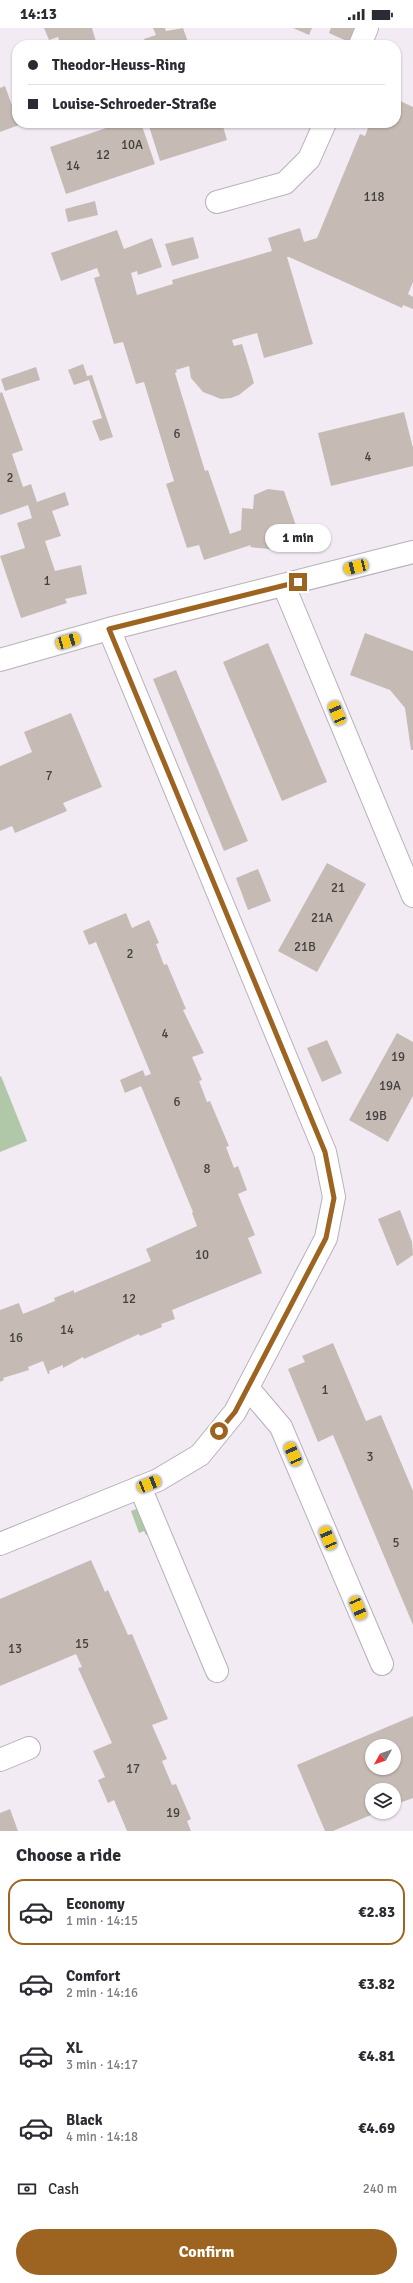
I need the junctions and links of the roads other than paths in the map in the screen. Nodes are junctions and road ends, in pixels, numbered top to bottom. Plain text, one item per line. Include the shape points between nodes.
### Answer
1 (367, 28) edge
2 (362, 40) edge
3 (323, 128) edge
4 (217, 202) dead end
5 (413, 552) edge
6 (284, 586) junction
7 (109, 629) junction
8 (0, 660) edge
9 (413, 896) edge
10 (248, 1388) junction
11 (140, 1487) junction
12 (0, 1544) edge
13 (382, 1664) dead end
14 (216, 1671) dead end
15 (28, 1748) dead end
16 (0, 1760) edge

1 - 2 street
3 - 4 street via 309,159 285,183
5 - 6 street
6 - 7 street
6 - 9 street
7 - 8 street
7 - 10 street via 325,1152 334,1198 326,1238
10 - 11 street via 235,1412 200,1455 158,1480
10 - 13 street via 281,1427
11 - 12 street
11 - 14 street
15 - 16 street

